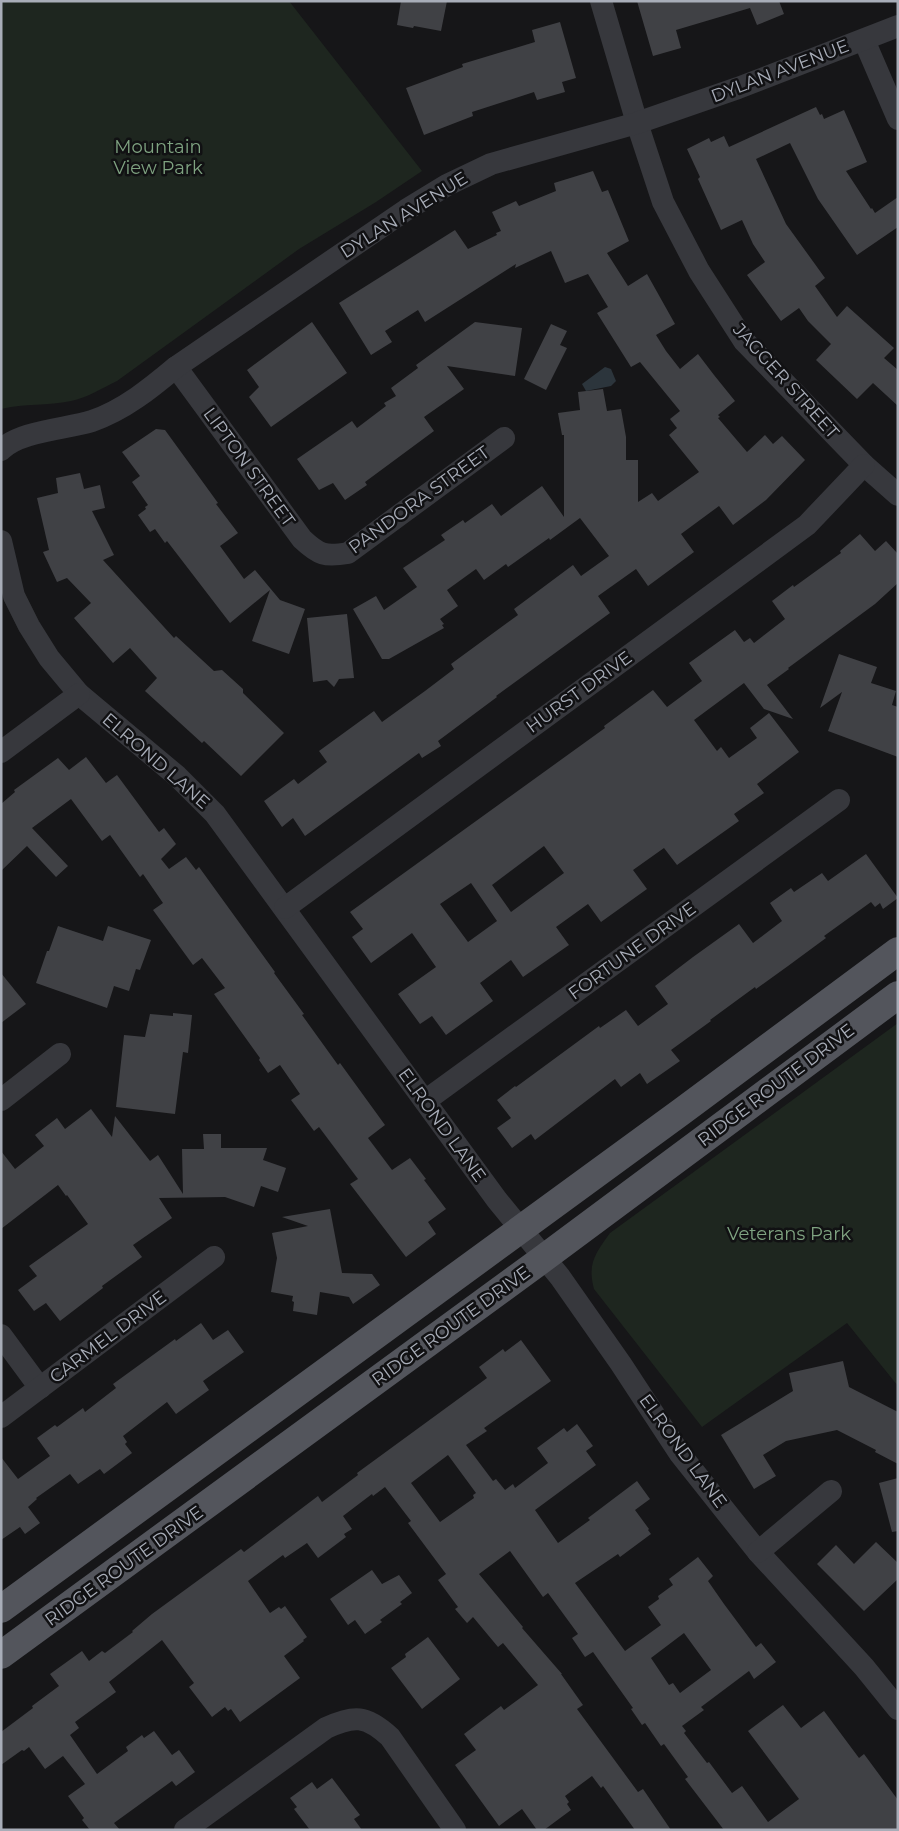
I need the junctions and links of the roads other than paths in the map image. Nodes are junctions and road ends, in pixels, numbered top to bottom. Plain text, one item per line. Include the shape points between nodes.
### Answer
1 (601, 1) edge
2 (898, 26) edge
3 (864, 40) junction
4 (898, 120) edge
5 (636, 123) junction
6 (176, 367) junction
7 (504, 438) dead end
8 (1, 450) edge
9 (864, 465) junction
10 (898, 495) edge
11 (1, 542) edge
12 (331, 556) joint
13 (79, 694) junction
14 (1, 752) edge
15 (838, 800) dead end
16 (285, 908) junction
17 (898, 951) edge
18 (898, 995) edge
19 (60, 1054) dead end
20 (1, 1100) edge
21 (425, 1101) junction
22 (521, 1229) junction
23 (214, 1257) dead end
24 (544, 1258) junction
25 (1, 1335) edge
26 (40, 1388) junction
27 (1, 1417) edge
28 (831, 1491) dead end
29 (758, 1552) junction
30 (1, 1609) edge
31 (1, 1655) edge
32 (898, 1709) edge
33 (185, 1830) edge
34 (455, 1830) edge

1 - 5 street, JAGGER STREET
2 - 3 street, DYLAN AVENUE
3 - 4 street
3 - 5 street, DYLAN AVENUE
5 - 6 street, DYLAN AVENUE via 491,164 447,185
5 - 9 street, JAGGER STREET via 663,202 699,271 744,340
6 - 8 street, DYLAN AVENUE via 146,392 114,411 93,420 17,439
6 - 12 street, LIPTON STREET via 302,539 314,550
7 - 12 street, PANDORA STREET via 348,553
9 - 10 street, JAGGER STREET
9 - 16 street, HURST DRIVE via 808,525
11 - 13 street, ELROND LANE via 14,596 29,626 49,658
13 - 14 street
13 - 16 street, ELROND LANE via 177,776 215,814
15 - 21 street, FORTUNE DRIVE
16 - 21 street, ELROND LANE
17 - 22 main road, RIDGE ROUTE DRIVE
18 - 24 main road, RIDGE ROUTE DRIVE
19 - 20 street
21 - 22 street, ELROND LANE
22 - 24 street, ELROND LANE
22 - 30 main road, RIDGE ROUTE DRIVE
23 - 26 street, CARMEL DRIVE
24 - 29 street, ELROND LANE via 621,1364 680,1454
24 - 31 main road, RIDGE ROUTE DRIVE
25 - 26 street
26 - 27 street, CARMEL DRIVE
28 - 29 street
29 - 32 street, ELROND LANE via 864,1667
33 - 34 street via 326,1728 343,1720 360,1719 378,1725 390,1737

